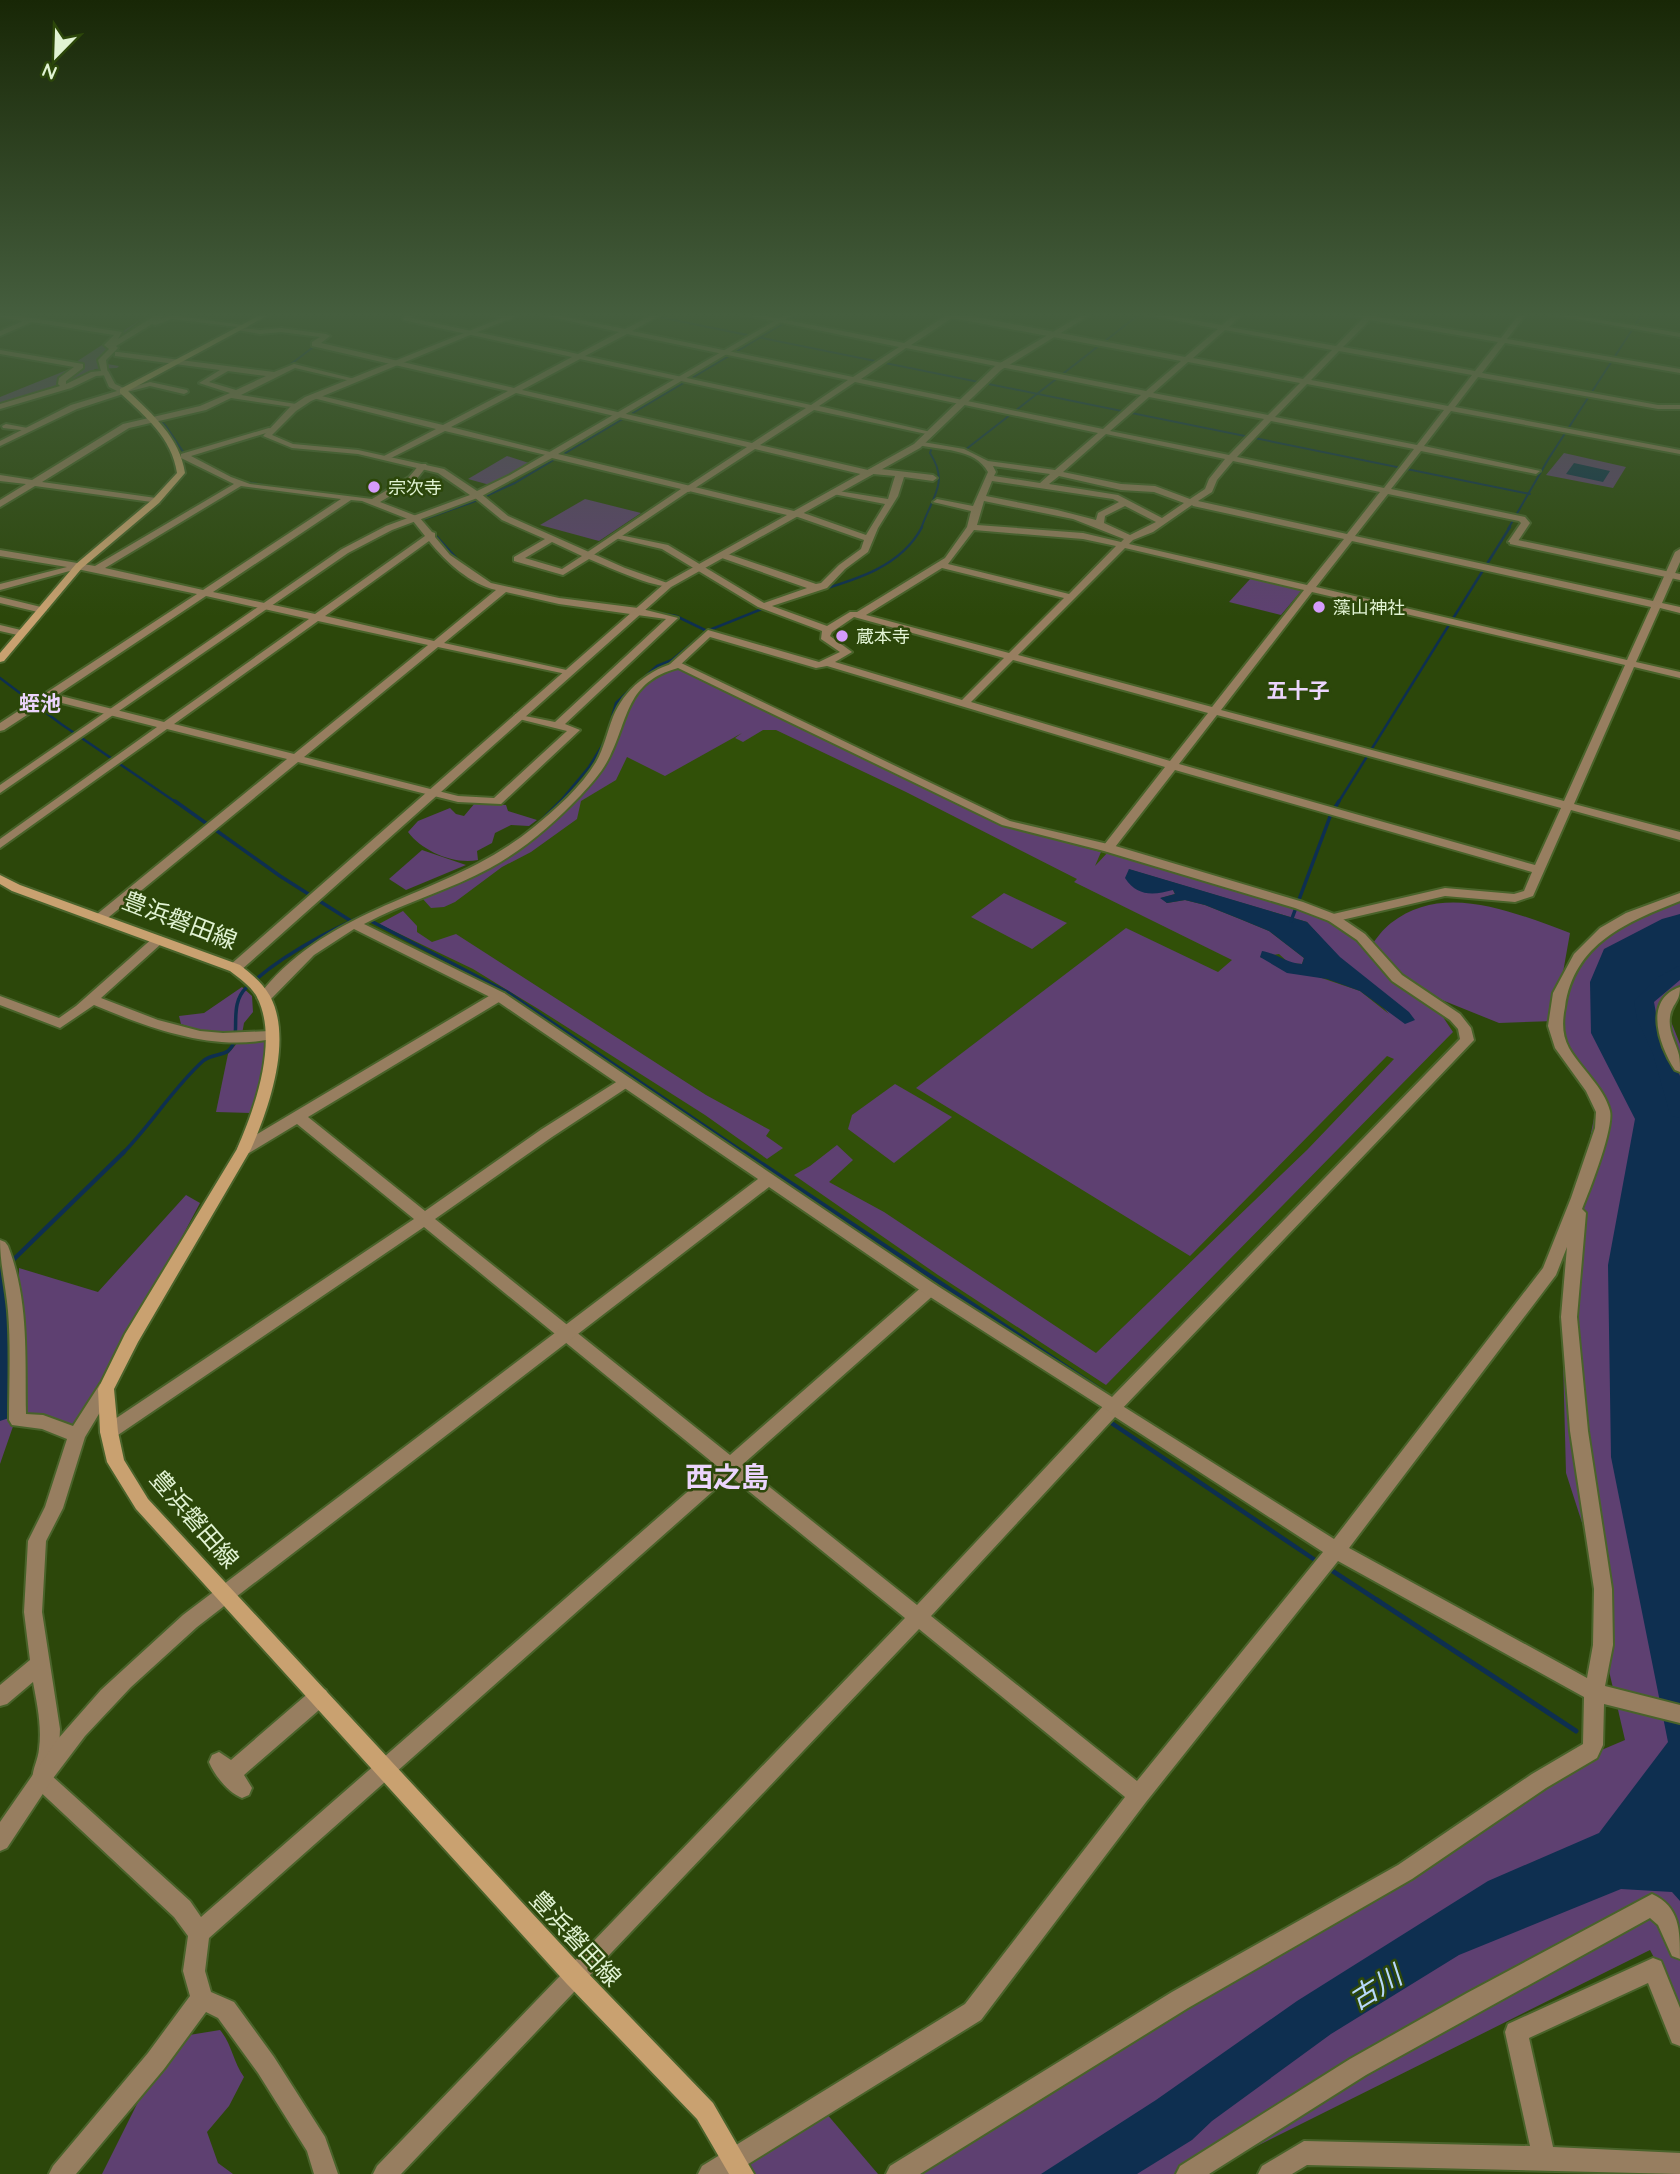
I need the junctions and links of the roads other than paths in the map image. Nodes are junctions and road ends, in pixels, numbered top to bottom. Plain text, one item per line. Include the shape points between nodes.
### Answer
1 (5, 414) edge
2 (59, 414) edge
3 (146, 414) edge
4 (173, 414) edge
5 (288, 414) edge
6 (389, 414) edge
7 (468, 414) edge
8 (619, 414) edge
9 (621, 414) edge
10 (802, 414) edge
11 (847, 414) edge
12 (950, 414) edge
13 (1021, 414) edge
14 (1124, 414) edge
15 (1246, 414) edge
16 (1273, 414) edge
17 (1445, 414) edge
18 (1478, 414) edge
19 (11, 416) dead end
20 (151, 419) junction
21 (1269, 419) junction
22 (6, 426) dead end
23 (443, 428) junction
24 (29, 429) junction
25 (272, 430) junction
26 (1104, 432) junction
27 (931, 433) junction
28 (1, 443) edge
29 (920, 443) junction
30 (754, 446) junction
31 (1420, 449) junction
32 (1680, 452) edge
33 (551, 455) junction
34 (184, 456) junction
35 (387, 458) junction
36 (1231, 458) junction
37 (987, 463) junction
38 (423, 466) junction
39 (1536, 471) dead end
40 (870, 472) junction
41 (1056, 473) junction
42 (900, 475) junction
43 (0, 478) edge
44 (933, 478) dead end
45 (990, 478) junction
46 (35, 483) junction
47 (241, 483) junction
48 (1041, 487) junction
49 (688, 489) junction
50 (1385, 490) junction
51 (832, 493) junction
52 (477, 495) junction
53 (348, 498) junction
54 (981, 498) junction
55 (377, 500) junction
56 (156, 501) junction
57 (888, 502) junction
58 (937, 502) dead end
59 (1126, 502) junction
60 (1192, 503) junction
61 (0, 504) edge
62 (976, 509) junction
63 (795, 514) junction
64 (418, 518) junction
65 (1162, 522) junction
66 (1100, 523) junction
67 (971, 527) junction
68 (432, 535) junction
69 (618, 536) junction
70 (1349, 537) junction
71 (551, 538) junction
72 (867, 538) junction
73 (1126, 542) junction
74 (1680, 552) edge
75 (0, 553) edge
76 (589, 555) junction
77 (722, 555) junction
78 (942, 565) junction
79 (79, 566) junction
80 (699, 567) junction
81 (97, 569) junction
82 (1675, 576) edge
83 (668, 585) junction
84 (0, 587) edge
85 (818, 587) junction
86 (1309, 589) junction
87 (502, 590) junction
88 (205, 593) junction
89 (1071, 597) junction
90 (0, 600) edge
91 (1656, 604) junction
92 (264, 606) junction
93 (763, 606) junction
94 (42, 610) junction
95 (1680, 610) edge
96 (638, 611) junction
97 (859, 615) junction
98 (319, 618) junction
99 (0, 628) edge
100 (828, 630) junction
101 (22, 634) junction
102 (436, 643) junction
103 (1012, 656) junction
104 (0, 659) edge
105 (827, 663) junction
106 (1630, 664) junction
107 (674, 665) junction
108 (567, 673) junction
109 (1680, 676) edge
110 (48, 696) junction
111 (963, 704) junction
112 (1214, 710) junction
113 (112, 713) junction
114 (519, 716) junction
115 (167, 725) junction
116 (558, 725) junction
117 (0, 728) edge
118 (295, 757) junction
119 (1171, 765) junction
120 (0, 790) edge
121 (432, 793) junction
122 (1568, 806) junction
123 (1680, 836) edge
124 (0, 844) edge
125 (1108, 848) junction
126 (1539, 870) junction
127 (0, 879) edge
128 (1680, 897) edge
129 (100, 918) junction
130 (1333, 918) junction
131 (356, 925) junction
132 (158, 940) junction
133 (235, 968) junction
134 (1680, 991) edge
135 (499, 996) junction
136 (264, 998) junction
137 (92, 999) junction
138 (0, 1000) edge
139 (270, 1035) junction
140 (1680, 1067) edge
141 (626, 1083) junction
142 (299, 1118) junction
143 (244, 1149) junction
144 (769, 1179) junction
145 (1579, 1198) junction
146 (426, 1218) junction
147 (0, 1246) edge
148 (930, 1289) junction
149 (568, 1333) junction
150 (106, 1389) junction
151 (1113, 1407) junction
152 (109, 1432) junction
153 (77, 1435) junction
154 (728, 1465) junction
155 (1336, 1550) junction
156 (226, 1595) junction
157 (918, 1616) junction
158 (42, 1663) junction
159 (1594, 1692) junction
160 (0, 1696) edge
161 (319, 1697) junction
162 (1680, 1714) edge
163 (383, 1768) junction
164 (230, 1775) dead end
165 (41, 1779) junction
166 (1139, 1795) junction
167 (0, 1841) edge
168 (199, 1933) junction
169 (1680, 1948) edge
170 (574, 1975) junction
171 (202, 1999) junction
172 (1680, 2035) edge
173 (1544, 2158) junction
174 (1680, 2165) edge
175 (739, 2167) edge
176 (61, 2174) edge
177 (326, 2174) edge
178 (385, 2174) edge
179 (710, 2174) edge
180 (898, 2174) edge
181 (1188, 2174) edge
182 (1270, 2174) edge

1 - 19 street
2 - 24 street
3 - 20 main road
4 - 20 street
5 - 25 street
6 - 23 street
7 - 23 street
8 - 33 street
9 - 30 street
10 - 30 street
11 - 27 street
12 - 27 street
13 - 26 street
14 - 26 street
15 - 21 street
16 - 21 street
17 - 31 street
18 - 32 street
20 - 34 main road
20 - 46 street via 126,426
21 - 31 street
21 - 36 street
22 - 24 street
23 - 33 street
23 - 35 street
24 - 28 street
25 - 34 street
25 - 35 street via 267,436 285,444
26 - 36 street
26 - 41 street
27 - 29 street
29 - 37 street
29 - 40 street
30 - 40 street
30 - 49 street
31 - 39 street
31 - 50 street
33 - 49 street
33 - 52 street
34 - 47 street
34 - 56 main road via 181,473
35 - 38 street
36 - 50 street
36 - 60 street via 1209,490
37 - 41 street
37 - 45 street via 992,468
38 - 52 street via 447,474
38 - 55 street via 412,479
40 - 42 street
40 - 51 street
41 - 48 street
41 - 60 street via 1155,489
42 - 44 street
42 - 57 street
43 - 46 street
45 - 48 street
45 - 54 street
46 - 56 street
46 - 61 street
47 - 53 street
47 - 81 street
48 - 59 street
49 - 63 street
49 - 69 street
50 - 70 street
50 - 82 street via 1522,519 1526,523 1513,542
51 - 57 street
51 - 63 street
52 - 64 street
52 - 71 street via 505,518
53 - 55 street
53 - 88 street
54 - 62 street
54 - 66 street
55 - 64 street
56 - 79 main road
57 - 72 street
58 - 62 street
59 - 65 street
59 - 66 street via 1101,514
60 - 65 street
60 - 70 street
62 - 67 street
63 - 72 street
63 - 77 street
64 - 68 street
64 - 92 street via 345,551
65 - 73 street
66 - 73 street
67 - 73 street
67 - 78 street
68 - 87 street via 447,556
68 - 98 street
69 - 76 street
69 - 80 street via 665,547
70 - 86 street
70 - 91 street
71 - 76 street
71 - 76 street via 517,559 563,572
72 - 85 street via 862,553
73 - 86 street
73 - 89 street
74 - 82 street
75 - 79 street
76 - 83 street
77 - 80 street
77 - 85 street
78 - 89 street
78 - 97 street
79 - 81 street
79 - 84 street
79 - 94 main road
80 - 83 street
80 - 93 street
81 - 88 street
82 - 91 street
83 - 96 street
85 - 93 street
86 - 106 street
86 - 112 street
87 - 96 street
87 - 102 street
88 - 92 street
88 - 110 street
89 - 103 street
90 - 94 street
91 - 95 street
91 - 106 street
92 - 98 street
92 - 113 street
93 - 100 street
94 - 101 main road
96 - 108 street
96 - 116 street via 673,618
97 - 100 street via 853,614
97 - 103 street
98 - 102 street
98 - 115 street
99 - 101 street
100 - 105 street via 825,637 847,652
101 - 104 main road
102 - 108 street
102 - 118 street
103 - 111 street
103 - 112 street
105 - 107 street via 820,666 708,634
105 - 111 street
106 - 109 street
106 - 122 street
107 - 125 street via 1006,823
107 - 131 street via 661,669 625,702 599,765 576,794 526,840 493,862
108 - 114 street
110 - 113 street
110 - 117 street
111 - 119 street
112 - 119 street
112 - 122 street
113 - 115 street
113 - 120 street
114 - 116 street
114 - 121 street
115 - 118 street
115 - 124 street
116 - 121 street via 575,730 497,802
118 - 121 street
118 - 129 street
119 - 125 street
119 - 126 street
121 - 133 street
122 - 123 street
122 - 126 street
125 - 130 street
126 - 130 street via 1529,893 1515,898 1445,892
127 - 129 main road, 豊浜磐田線
128 - 145 street via 1604,931 1580,954 1560,993 1555,1026 1562,1048 1603,1112
129 - 132 main road, 豊浜磐田線
130 - 151 street via 1360,937 1397,978 1455,1017 1467,1040
131 - 135 street
131 - 136 street via 309,953
132 - 133 main road, 豊浜磐田線
132 - 137 street
133 - 136 main road, 豊浜磐田線
134 - 140 street via 1665,1009 1662,1023
135 - 141 street
135 - 142 street
136 - 139 main road
137 - 138 street via 60,1024
137 - 139 street via 184,1031 215,1037
139 - 143 main road via 263,1102
141 - 144 street
141 - 146 street
142 - 143 street
142 - 146 street
143 - 150 main road
144 - 148 street
144 - 149 street
145 - 155 street via 1550,1271
145 - 159 street via 1569,1317 1578,1431 1603,1588 1603,1645
146 - 149 street
146 - 152 street
147 - 153 street via 14,1285 18,1420 43,1422
148 - 151 street
148 - 154 street
149 - 154 street
149 - 156 street
150 - 152 main road, 豊浜磐田線
150 - 153 street
151 - 155 street
151 - 157 street
152 - 156 main road, 豊浜磐田線 via 116,1462 142,1504
153 - 158 street via 54,1508 37,1541 33,1612
154 - 157 street
154 - 163 street
155 - 159 street
155 - 166 street
156 - 161 main road, 豊浜磐田線
156 - 165 street via 116,1687
157 - 166 street
157 - 170 street
158 - 160 street
158 - 165 street via 50,1729
159 - 162 street
159 - 180 street via 1590,1751 1405,1872 1180,2000
161 - 163 main road, 豊浜磐田線
161 - 164 street
163 - 168 street
163 - 170 main road, 豊浜磐田線
165 - 167 street
165 - 168 street via 182,1909
166 - 175 street via 973,2012
168 - 171 street via 194,1970
169 - 181 street via 1666,1917 1652,1905 1518,1975 1265,2122
170 - 175 main road, 豊浜磐田線 via 705,2112
170 - 178 street
171 - 176 street
171 - 177 street via 226,2010 266,2065 317,2145
172 - 173 street via 1653,1969 1516,2032
173 - 174 street
173 - 182 street via 1304,2152
175 - 179 street

